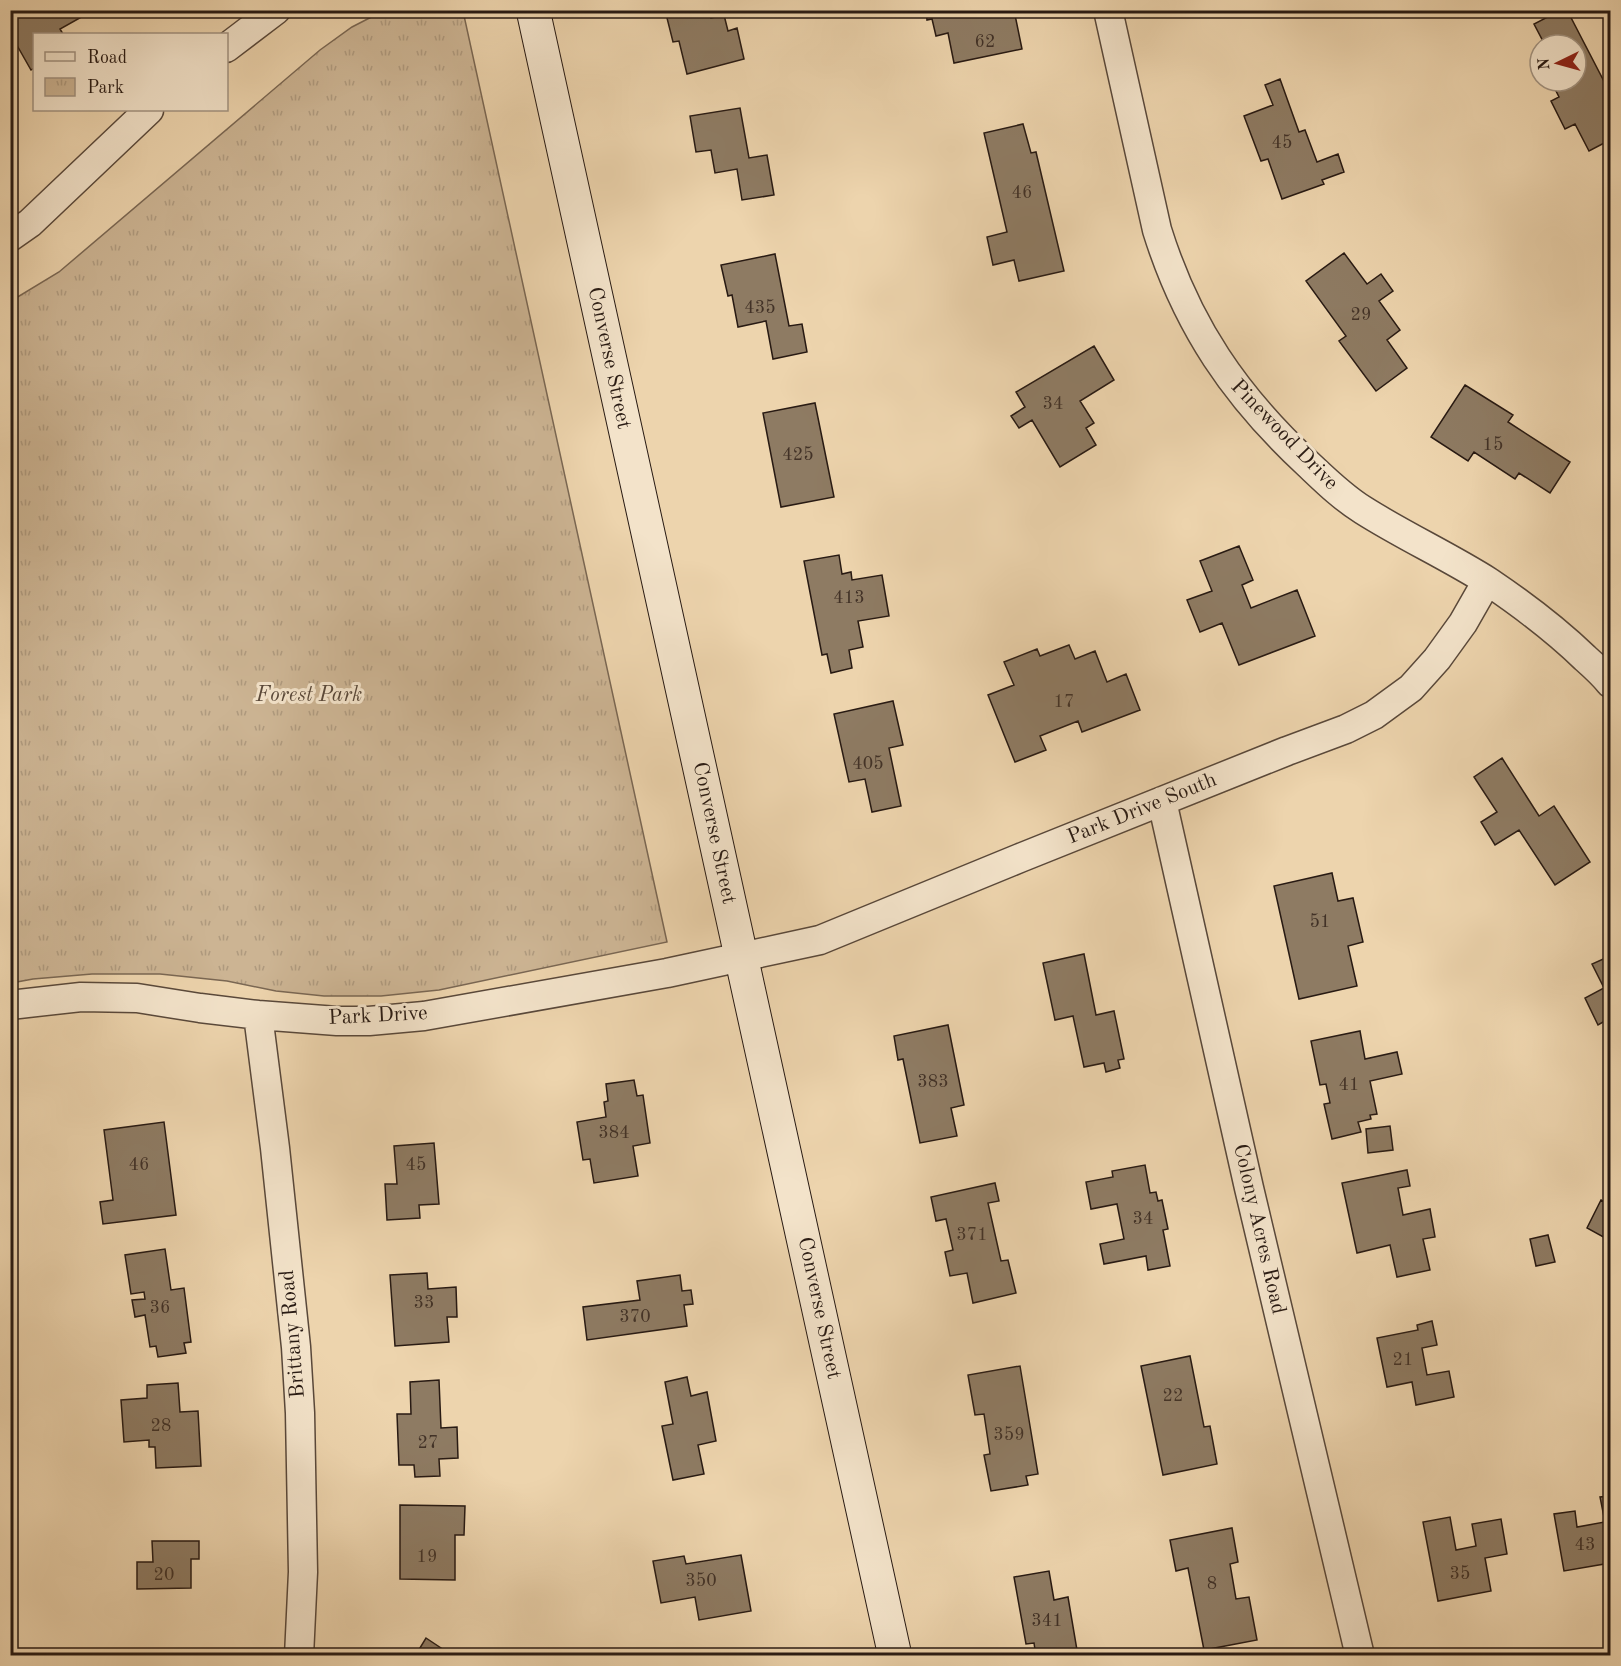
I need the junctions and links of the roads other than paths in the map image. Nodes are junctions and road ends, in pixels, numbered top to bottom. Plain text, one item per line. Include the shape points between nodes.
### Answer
1 (276, 10) edge
2 (533, 10) edge
3 (1108, 10) edge
4 (228, 46) edge
5 (148, 111) edge
6 (10, 237) edge
7 (1488, 581) junction
8 (1611, 683) edge
9 (1162, 801) junction
10 (741, 957) junction
11 (10, 1005) edge
12 (258, 1014) junction
13 (299, 1656) edge
14 (895, 1656) edge
15 (1360, 1656) edge

1 - 4 street
2 - 10 main road, Converse Street
3 - 7 street, Pinewood Drive via 1157,230 1188,310 1214,356 1260,415 1340,494
5 - 6 street via 30,223
7 - 8 street, Pinewood Drive via 1560,634
7 - 9 street, Park Drive South via 1437,659 1411,688 1374,715
9 - 10 street, Park Drive South via 820,940
9 - 15 street, Colony Acres Road
10 - 12 street, Park Drive via 424,1016 337,1021
10 - 14 main road, Converse Street
11 - 12 street, Park Drive via 81,997 137,998
12 - 13 street, Brittany Road via 300,1413 303,1572

